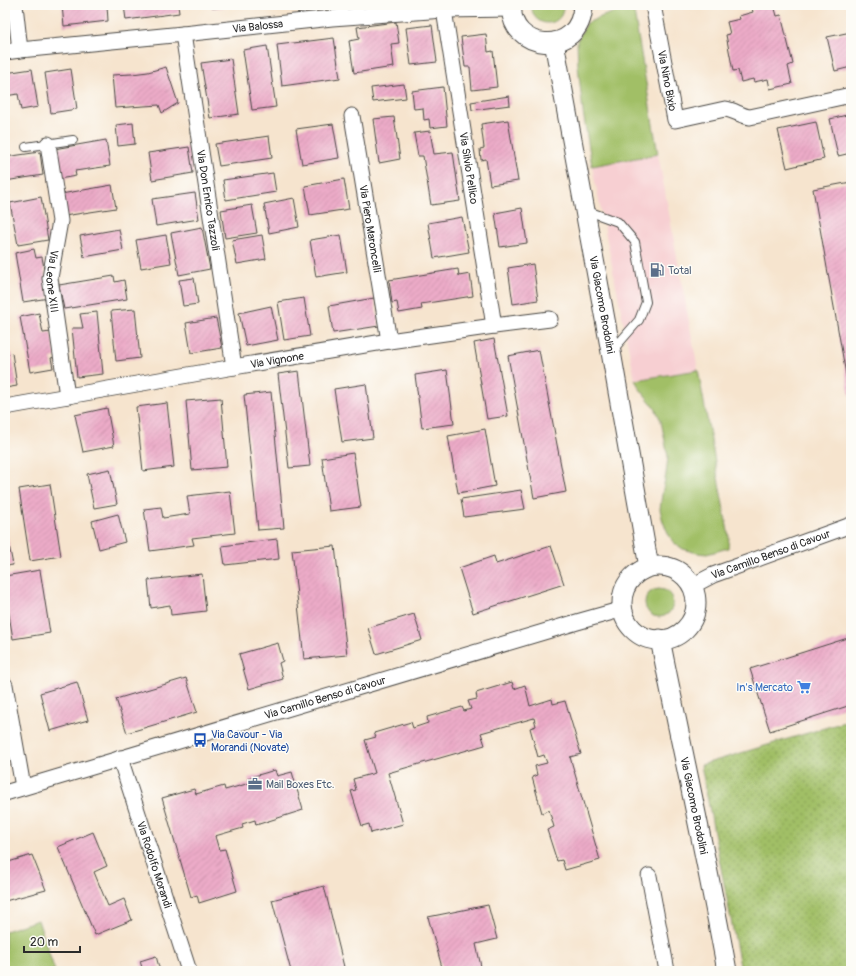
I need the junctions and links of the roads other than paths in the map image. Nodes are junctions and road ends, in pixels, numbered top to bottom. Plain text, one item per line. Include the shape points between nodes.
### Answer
1 (15, 5) edge
2 (583, 5) edge
3 (653, 5) edge
4 (512, 7) edge
5 (444, 10) junction
6 (332, 12) edge
7 (183, 34) junction
8 (554, 42) junction
9 (12, 51) edge
10 (851, 95) edge
11 (352, 116) dead end
12 (73, 140) dead end
13 (48, 144) junction
14 (26, 147) dead end
15 (585, 210) junction
16 (550, 319) dead end
17 (494, 326) junction
18 (389, 341) junction
19 (611, 352) junction
20 (234, 367) junction
21 (67, 396) junction
22 (5, 406) edge
23 (851, 525) edge
24 (649, 567) junction
25 (692, 586) junction
26 (623, 610) junction
27 (660, 640) junction
28 (5, 685) edge
29 (120, 758) junction
30 (23, 787) junction
31 (5, 792) edge
32 (649, 876) dead end
33 (189, 971) edge
34 (667, 971) edge
35 (727, 971) edge

1 - 9 street
2 - 8 street via 577,28 563,40
3 - 10 street, Via Nino Bixio via 675,120 725,109 746,117 754,116
4 - 5 street, Via Balossa
4 - 8 street via 513,19 525,35 534,41
5 - 6 street, Via Balossa
5 - 17 street, Via Silvio Pellico
6 - 7 street, Via Balossa
7 - 9 street, Via Balossa
7 - 20 street, Via Don Enrico Tazzoli
8 - 15 street, Via Giacomo Brodolini
11 - 18 street, Via Piero Maroncelli
12 - 13 lane
13 - 14 lane
13 - 21 street, Via Leone XIII via 60,221 50,278
15 - 19 street, Via Giacomo Brodolini
15 - 19 lane via 618,222 635,242 646,302 639,320
16 - 17 street, Via Vignone
17 - 18 street, Via Vignone
18 - 20 street, Via Vignone
19 - 24 street, Via Giacomo Brodolini
20 - 21 street, Via Vignone
21 - 22 street, Via Vignone
23 - 25 street, Via Camillo Benso di Cavour via 713,575
24 - 25 street via 669,567 678,571
24 - 26 street via 633,576 628,583 622,600
25 - 27 street via 696,606 688,626 671,638
26 - 27 street via 632,628 640,634
26 - 29 street, Via Camillo Benso di Cavour
27 - 35 street, Via Giacomo Brodolini
28 - 30 street
29 - 30 street, Via Camillo Benso di Cavour
29 - 33 street, Via Rodolfo Morandi
30 - 31 street, Via Camillo Benso di Cavour
32 - 34 street

